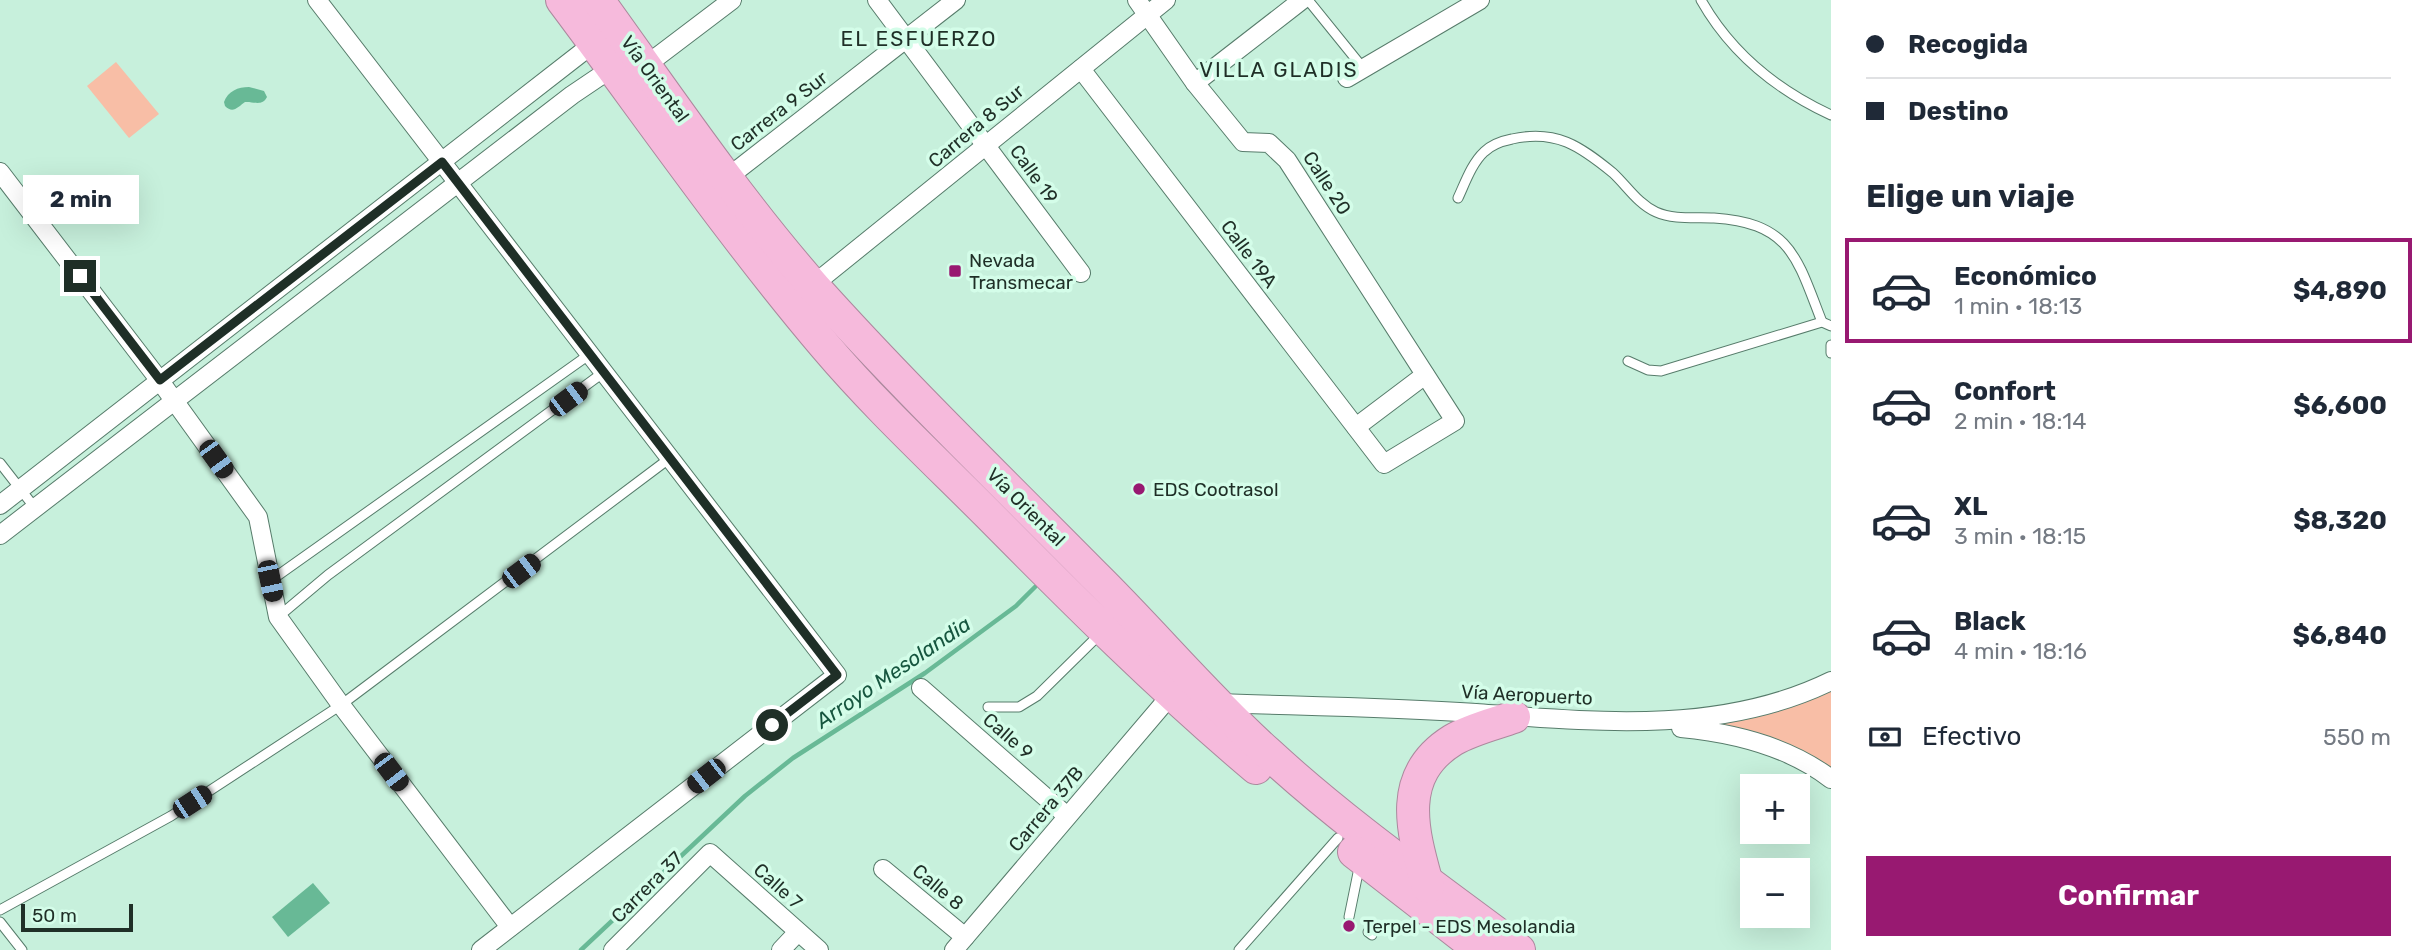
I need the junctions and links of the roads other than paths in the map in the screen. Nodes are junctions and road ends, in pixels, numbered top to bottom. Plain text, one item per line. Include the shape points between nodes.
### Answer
1 (317, 0) edge
2 (562, 0) edge
3 (598, 0) edge
4 (732, 0) edge
5 (877, 0) edge
6 (956, 0) edge
7 (1166, 0) edge
8 (1302, 0) edge
9 (1308, 0) edge
10 (1480, 0) edge
11 (1701, 0) edge
12 (1142, 7) edge
13 (907, 38) junction
14 (603, 55) junction
15 (645, 66) junction
16 (1363, 68) junction
17 (1081, 69) junction
18 (1347, 78) dead end
19 (1195, 83) junction
20 (1831, 115) edge
21 (987, 146) junction
22 (442, 162) junction
23 (0, 172) edge
24 (727, 178) junction
25 (458, 183) junction
26 (1458, 198) dead end
27 (1081, 273) dead end
28 (813, 285) junction
29 (1826, 324) edge
30 (1831, 345) edge
31 (1831, 353) edge
32 (590, 354) junction
33 (1628, 361) dead end
34 (604, 372) junction
35 (1426, 375) junction
36 (160, 380) junction
37 (173, 401) junction
38 (1356, 427) junction
39 (670, 458) junction
40 (0, 463) edge
41 (1384, 464) joint
42 (20, 489) junction
43 (0, 505) edge
44 (35, 508) junction
45 (0, 535) edge
46 (270, 581) junction
47 (278, 617) junction
48 (1103, 631) junction
49 (1831, 681) edge
50 (921, 688) dead end
51 (1171, 695) junction
52 (1215, 703) junction
53 (341, 705) junction
54 (988, 707) dead end
55 (1514, 717) junction
56 (1626, 721) junction
57 (1831, 779) edge
58 (1067, 816) junction
59 (1350, 848) junction
60 (710, 853) joint
61 (883, 869) dead end
62 (1426, 880) junction
63 (0, 910) edge
64 (1435, 916) junction
65 (1349, 917) dead end
66 (0, 922) edge
67 (510, 928) junction
68 (798, 932) junction
69 (1467, 943) edge
70 (960, 944) edge
71 (22, 950) edge
72 (481, 950) edge
73 (613, 950) edge
74 (781, 950) edge
75 (819, 950) edge
76 (1240, 950) edge
77 (1519, 950) edge

1 - 22 street
2 - 14 highway, Vía Oriental
3 - 15 highway, Vía Oriental
4 - 15 street
5 - 13 street, Calle 19
6 - 13 street, Carrera 9 Sur
7 - 12 street, Carrera 8 Sur
8 - 19 street
9 - 16 lane
10 - 16 street
11 - 20 lane via 1763,75
12 - 17 street, Carrera 8 Sur
12 - 19 street, Calle 20
13 - 21 street, Calle 19
13 - 24 street, Carrera 9 Sur
14 - 22 street
14 - 25 street via 572,95
14 - 48 highway, Vía Oriental via 825,346
15 - 24 highway, Vía Oriental
16 - 18 street
17 - 21 street, Carrera 8 Sur
17 - 38 street, Calle 19A
19 - 35 street, Calle 20 via 1243,142 1269,143 1287,160
21 - 27 street, Calle 19
21 - 28 street, Carrera 8 Sur
22 - 25 street
22 - 36 street
23 - 36 street
24 - 28 highway, Vía Oriental
25 - 32 street
25 - 37 street
26 - 29 lane via 1485,150 1524,136 1552,136 1581,149 1659,213 1738,220 1780,239 1798,261
28 - 52 highway, Vía Oriental
29 - 33 lane via 1661,371
30 - 31 lane
32 - 34 street
32 - 46 lane
34 - 39 street
34 - 47 lane via 328,575
35 - 38 street
35 - 41 street, Calle 20 via 1455,421
36 - 37 street
36 - 42 street
37 - 44 street
37 - 46 street via 258,517
38 - 41 street, Calle 19A
39 - 53 lane
39 - 67 street via 837,675
40 - 42 lane
42 - 43 street
42 - 44 lane
44 - 45 street
46 - 47 street
47 - 53 street
48 - 51 highway, Vía Oriental
48 - 54 lane via 1037,696 1020,707
49 - 56 street, Vía Aeropuerto via 1790,698 1714,716
50 - 58 street, Calle 9
51 - 58 street, Carrera 37B
51 - 59 highway, Vía Oriental
52 - 55 street, Vía Aeropuerto
52 - 62 highway, Vía Oriental via 1268,754
53 - 63 lane via 171,816
53 - 67 street
55 - 56 street, Vía Aeropuerto
55 - 62 highway via 1453,740 1425,766 1412,812
56 - 57 street via 1718,732 1762,743
58 - 70 street, Carrera 37B
59 - 64 highway, Vía Oriental
59 - 65 lane
59 - 76 lane
60 - 68 street, Calle 7
60 - 73 street, Carrera 37
61 - 70 street, Calle 8
62 - 64 highway
62 - 77 highway, Vía Oriental
64 - 69 highway, Vía Oriental
66 - 71 lane
67 - 72 street
68 - 74 street
68 - 75 street, Calle 7

